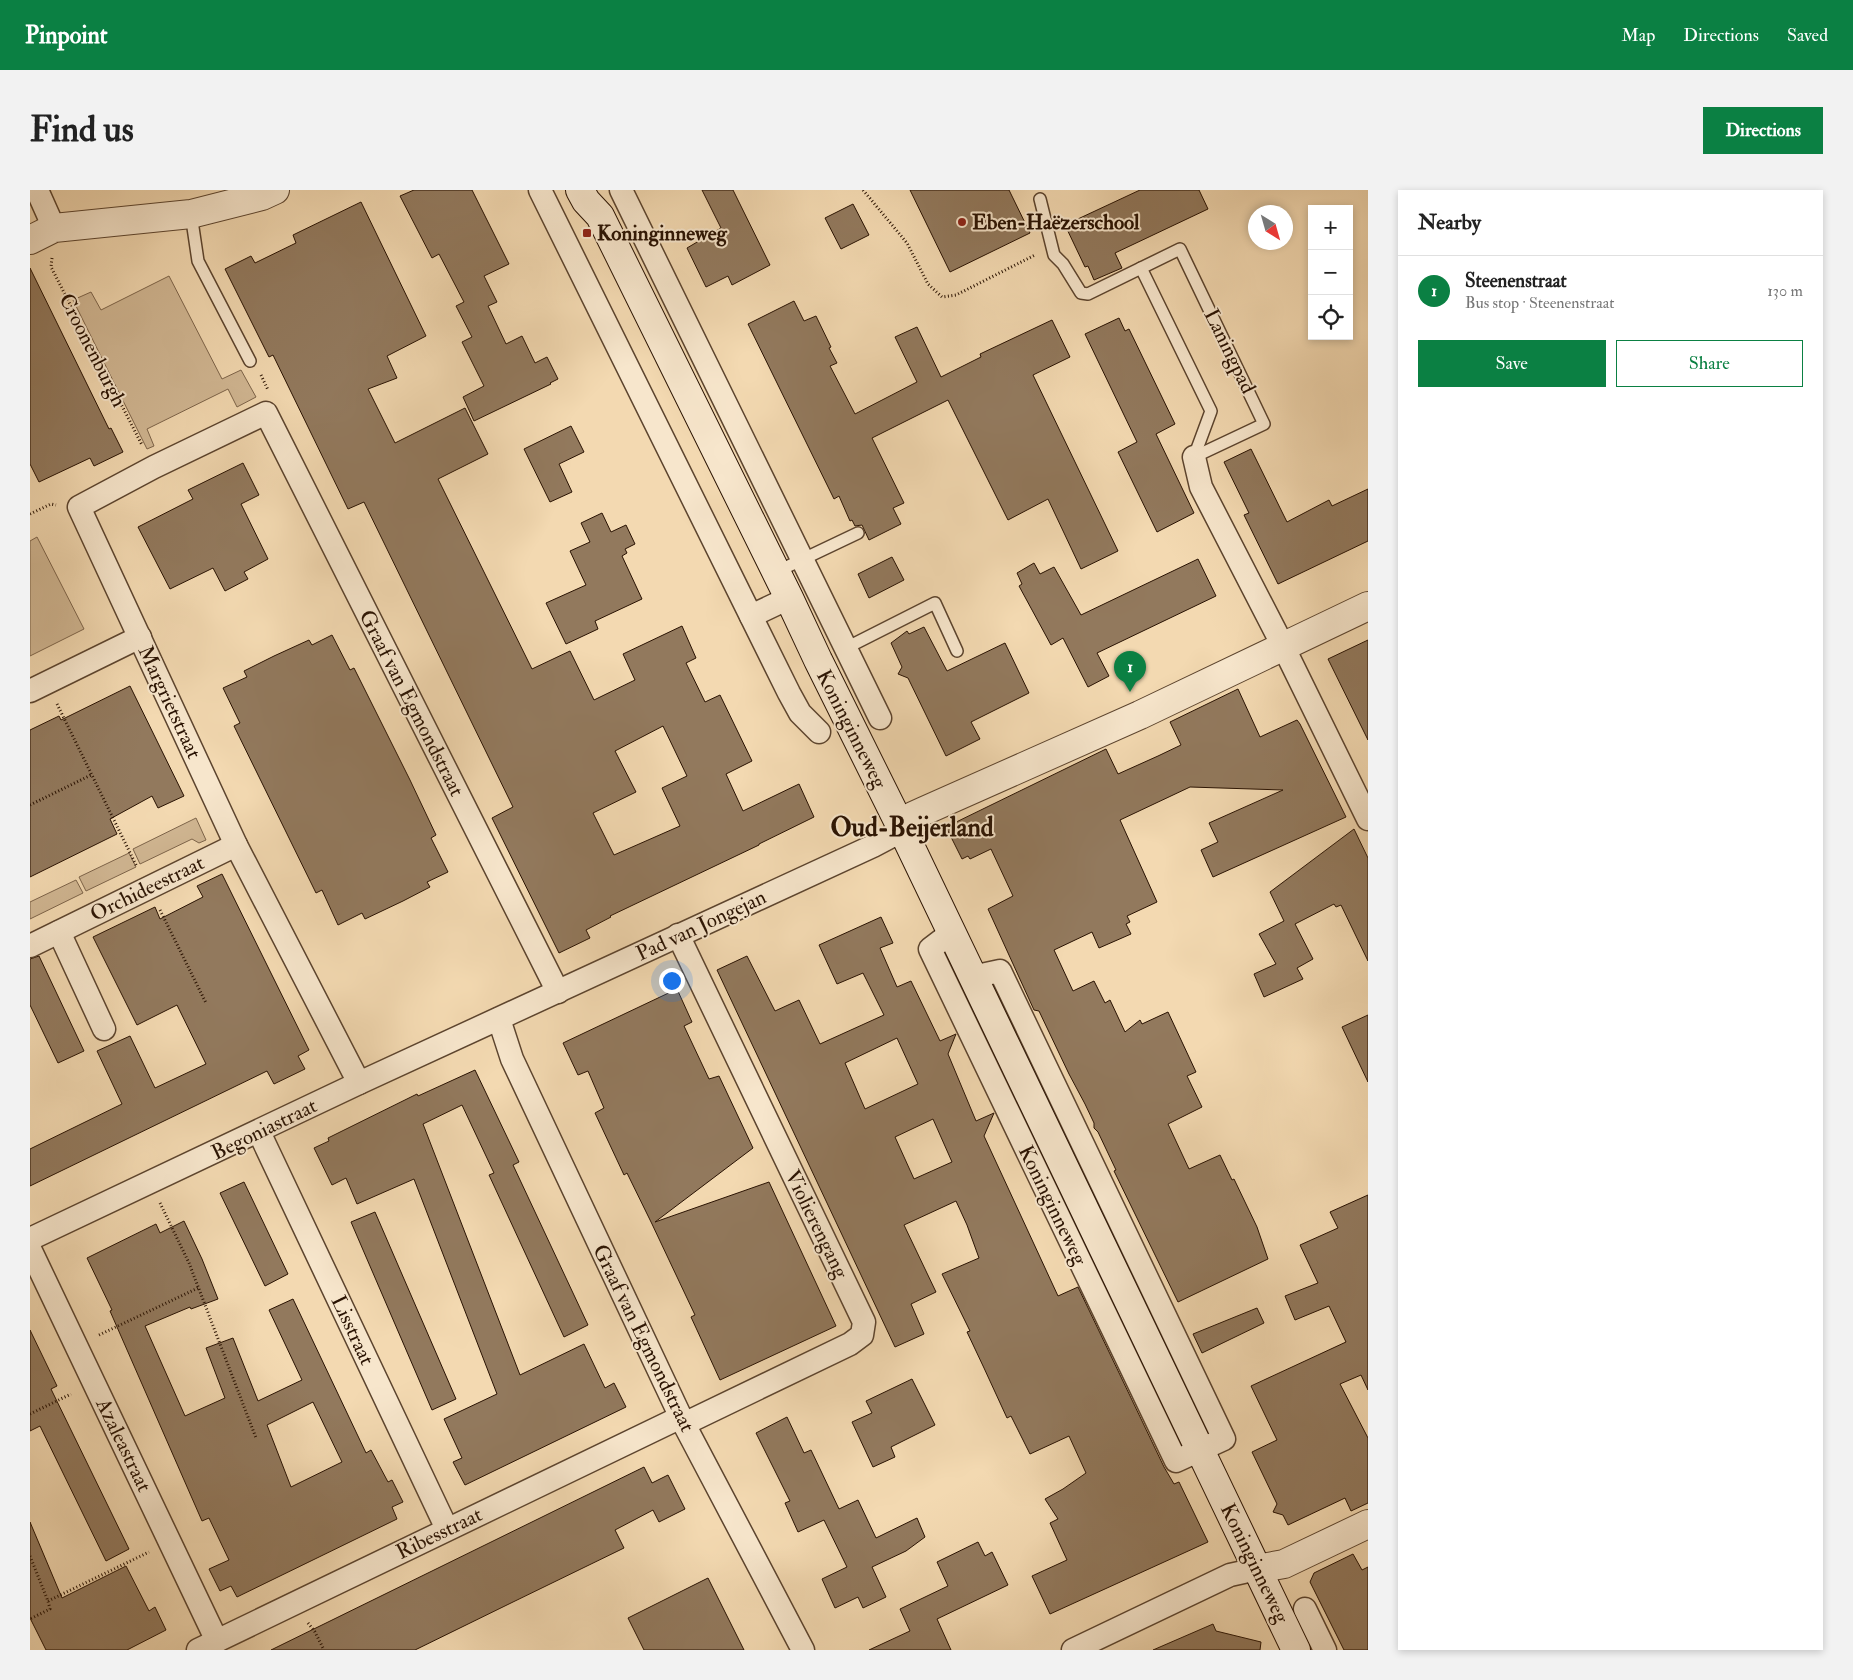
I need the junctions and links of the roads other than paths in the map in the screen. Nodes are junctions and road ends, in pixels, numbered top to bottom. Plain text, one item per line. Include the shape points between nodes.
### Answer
1 (37, 190) edge
2 (540, 190) edge
3 (580, 190) edge
4 (621, 190) edge
5 (265, 192) edge
6 (1040, 199) dead end
7 (598, 203) edge
8 (191, 214) junction
9 (54, 228) junction
10 (30, 240) edge
11 (1141, 268) junction
12 (680, 310) junction
13 (653, 324) junction
14 (250, 361) dead end
15 (266, 413) joint
16 (1194, 457) junction
17 (858, 533) dead end
18 (801, 560) junction
19 (776, 572) junction
20 (789, 598) junction
21 (1368, 606) edge
22 (750, 616) junction
23 (140, 637) junction
24 (1283, 646) junction
25 (846, 648) junction
26 (958, 651) dead end
27 (818, 660) junction
28 (30, 691) edge
29 (880, 718) dead end
30 (819, 732) dead end
31 (1368, 819) edge
32 (901, 827) junction
33 (236, 845) junction
34 (59, 932) junction
35 (951, 933) junction
36 (678, 935) junction
37 (30, 946) edge
38 (558, 992) junction
39 (499, 1019) junction
40 (104, 1029) dead end
41 (359, 1083) junction
42 (259, 1132) junction
43 (30, 1239) edge
44 (30, 1249) edge
45 (683, 1420) junction
46 (1200, 1450) junction
47 (1368, 1524) edge
48 (447, 1529) junction
49 (1257, 1569) junction
50 (1305, 1609) dead end
51 (208, 1645) edge
52 (803, 1650) edge
53 (1073, 1650) edge
54 (1296, 1650) edge
55 (1325, 1650) edge

1 - 9 street
2 - 22 street, Koninginneweg
3 - 7 main road, Koninginneweg via 586,201
4 - 12 street, Koninginneweg
5 - 8 main road
6 - 11 lane, Laningpad via 1054,255 1081,293 1088,294
7 - 13 main road, Koninginneweg
8 - 9 main road
8 - 14 lane via 198,261
9 - 10 main road
11 - 16 lane, Laningpad via 1211,410
11 - 16 lane, Laningpad via 1180,249 1264,424
12 - 13 lane
12 - 18 street, Koninginneweg
13 - 19 main road, Koninginneweg
15 - 23 street, Margrietstraat via 79,507
15 - 38 street, Graaf van Egmondstraat
16 - 24 street via 1200,487
17 - 18 lane
18 - 19 lane
18 - 25 street, Koninginneweg
19 - 20 main road, Koninginneweg
20 - 22 street
20 - 27 main road, Koninginneweg
21 - 24 main road
22 - 30 street, Koninginneweg via 800,713
23 - 28 street
23 - 33 street, Margrietstraat
24 - 31 street
24 - 32 main road via 1140,715 913,816
25 - 26 lane via 936,603
25 - 27 street, Koninginneweg
25 - 29 street, Koninginneweg
27 - 32 main road, Koninginneweg
32 - 35 main road, Koninginneweg
32 - 36 street, Pad van Jongejan via 873,846
33 - 34 street, Orchideestraat
33 - 41 street, Margrietstraat
34 - 37 street, Orchideestraat
34 - 40 street
35 - 46 main road, Koninginneweg
35 - 46 street, Koninginneweg via 930,949 1176,1461
36 - 38 street, Pad van Jongejan
36 - 45 street, Violierengang via 864,1322 862,1335 850,1344
38 - 39 street, Pad van Jongejan
39 - 41 street, Begoniastraat
39 - 45 street, Graaf van Egmondstraat via 512,1059
41 - 42 street, Begoniastraat
42 - 43 street, Begoniastraat
42 - 48 street, Lisstraat
44 - 51 street, Azaleastraat via 170,1542
45 - 48 street, Ribesstraat
45 - 52 street, Graaf van Egmondstraat
46 - 49 main road, Koninginneweg
47 - 49 main road via 1284,1564
48 - 51 street, Ribesstraat
49 - 53 street via 1230,1575
49 - 54 main road, Koninginneweg
50 - 55 street, Koninginneweg

